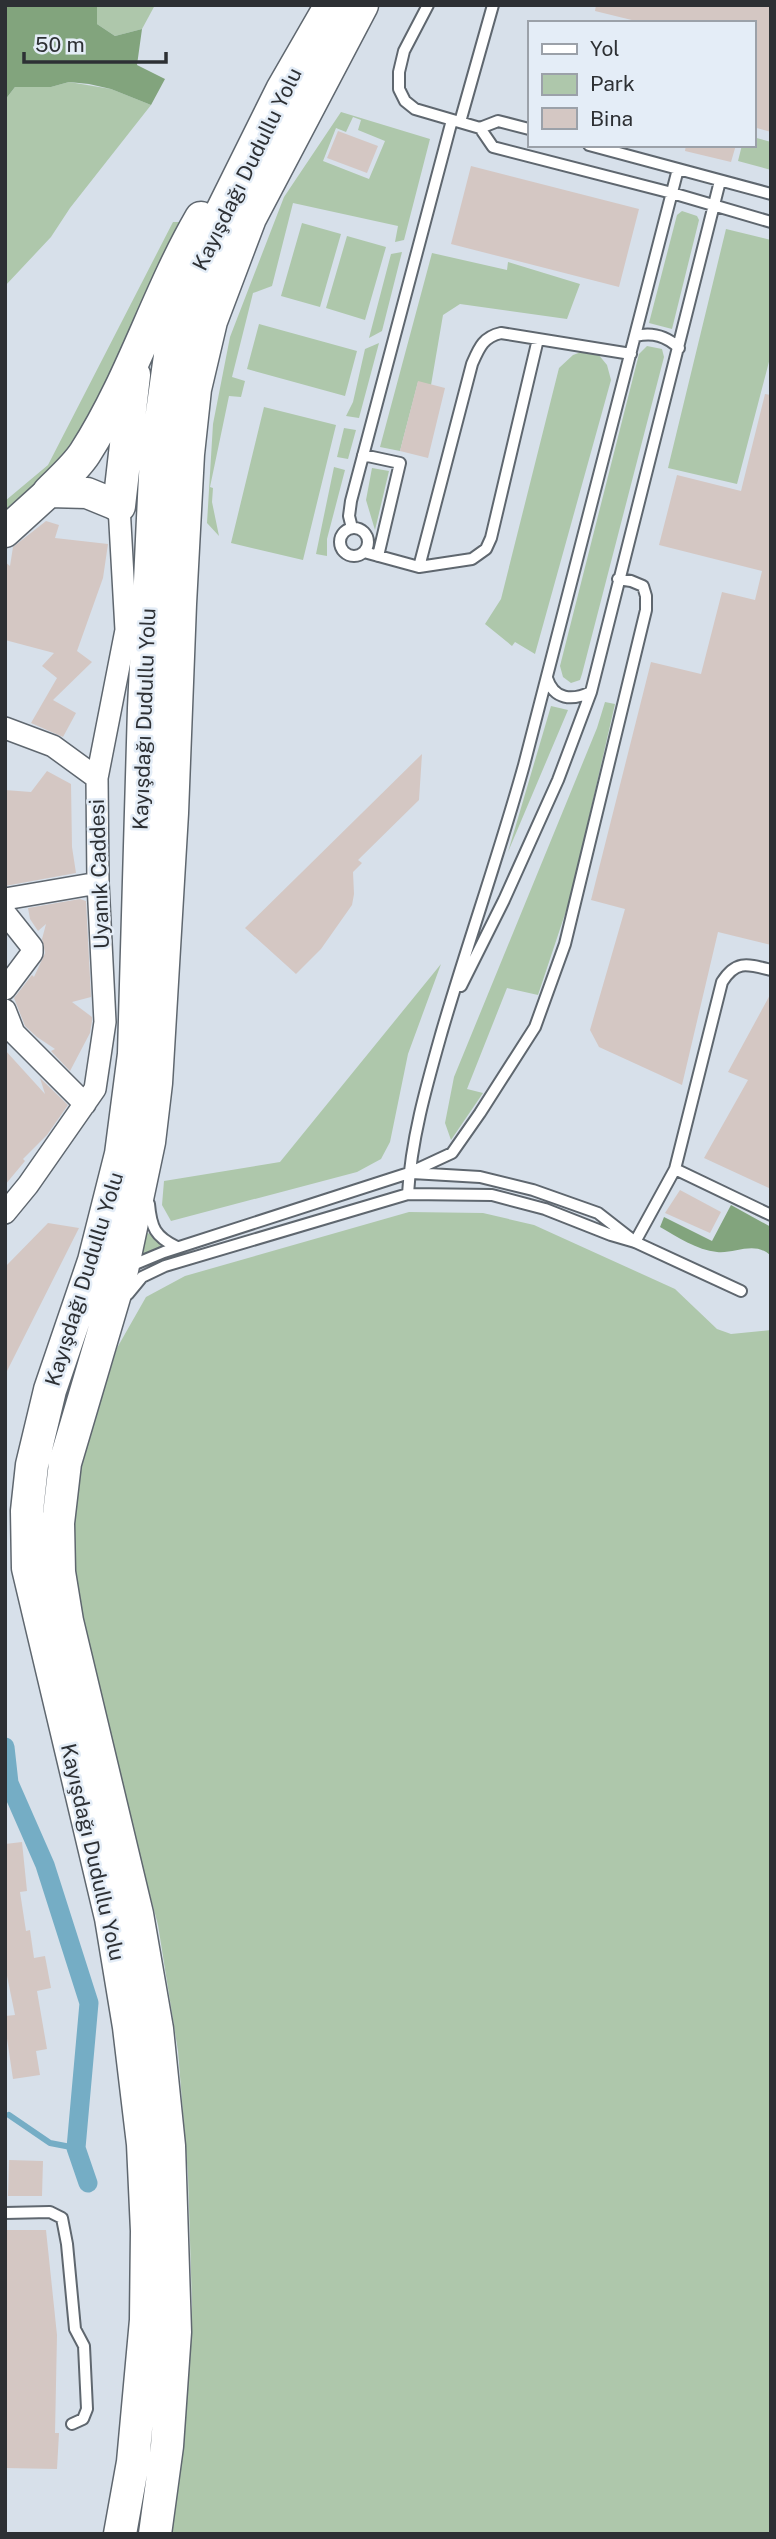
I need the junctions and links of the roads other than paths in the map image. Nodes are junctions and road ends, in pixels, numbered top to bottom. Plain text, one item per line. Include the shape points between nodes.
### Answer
1 (331, 5) edge
2 (362, 5) edge
3 (428, 5) edge
4 (493, 5) edge
5 (282, 90) junction
6 (456, 121) junction
7 (480, 128) junction
8 (528, 129) edge
9 (596, 147) edge
10 (678, 169) junction
11 (720, 181) junction
12 (672, 193) junction
13 (771, 194) edge
14 (713, 206) junction
15 (771, 222) edge
16 (636, 336) junction
17 (538, 339) junction
18 (678, 348) junction
19 (631, 354) junction
20 (136, 360) junction
21 (363, 455) junction
22 (49, 492) junction
23 (119, 506) junction
24 (352, 528) junction
25 (5, 531) edge
26 (364, 552) junction
27 (378, 556) junction
28 (419, 567) junction
29 (618, 579) junction
30 (547, 678) junction
31 (591, 692) junction
32 (5, 727) edge
33 (97, 778) junction
34 (98, 883) junction
35 (5, 899) edge
36 (5, 913) edge
37 (771, 970) edge
38 (5, 989) edge
39 (5, 1010) edge
40 (447, 1013) junction
41 (85, 1104) junction
42 (149, 1142) junction
43 (675, 1169) junction
44 (409, 1173) junction
45 (408, 1194) junction
46 (5, 1213) edge
47 (771, 1215) edge
48 (635, 1242) junction
49 (177, 1247) junction
50 (103, 1280) junction
51 (741, 1291) dead end
52 (95, 1363) junction
53 (5, 2213) edge
54 (72, 2424) dead end
55 (120, 2534) edge
56 (155, 2534) edge

1 - 5 main road, Kayışdağı Dudullu Yolu
2 - 42 main road, Kayışdağı Dudullu Yolu via 250,218 211,321 195,389 181,577 162,998
3 - 6 lane via 404,51 399,89 415,109
4 - 6 lane
5 - 20 main road via 178,256
5 - 50 main road, Kayışdağı Dudullu Yolu via 217,222 191,285 170,356 156,455 134,1054 121,1154 94,1261
6 - 7 lane
6 - 21 lane
7 - 8 lane via 498,121
7 - 12 lane via 493,147
9 - 10 lane
10 - 11 lane
10 - 12 lane
11 - 13 lane
11 - 14 lane
12 - 14 lane
12 - 16 lane
14 - 15 lane
14 - 18 lane
16 - 18 lane via 668,337
16 - 19 lane
17 - 19 lane
17 - 28 lane via 486,549 472,559
17 - 28 lane via 501,333 480,344
18 - 29 lane
19 - 30 lane
20 - 22 main road via 84,455
20 - 23 main road
21 - 24 lane via 351,501
21 - 27 lane via 400,463
22 - 23 main road via 87,493
22 - 25 main road
23 - 33 street, Uyanık Caddesi via 126,630
24 - 26 lane via 367,538
24 - 26 lane via 341,535 340,548 350,556
26 - 27 lane
27 - 28 lane
29 - 31 lane
29 - 44 lane via 643,586 646,610 565,944 535,1027 480,1114 452,1153
30 - 31 lane via 563,697 573,699
30 - 40 lane via 502,847
31 - 40 lane via 558,780
32 - 33 street via 53,746
33 - 34 street, Uyanık Caddesi
34 - 35 street
34 - 41 street, Uyanık Caddesi via 105,1022 95,1089
36 - 38 street via 32,947
37 - 43 lane via 739,965 722,982
39 - 41 street via 14,1033
40 - 44 lane via 426,1085
41 - 46 street, Uyanık Caddesi
42 - 49 lane via 150,1223
42 - 50 main road, Kayışdağı Dudullu Yolu
43 - 47 lane
43 - 48 lane
44 - 45 lane
44 - 48 lane via 480,1177 533,1190 598,1213
44 - 49 lane
45 - 48 lane via 492,1195
45 - 52 lane via 165,1266 142,1277 129,1292
48 - 51 lane
49 - 50 lane
50 - 52 main road, Kayışdağı Dudullu Yolu
50 - 55 main road, Kayışdağı Dudullu Yolu via 50,1390 26,1511 28,1568 111,1918 143,2144 146,2320 133,2462
52 - 56 main road, Kayışdağı Dudullu Yolu via 65,1463 58,1523 59,1572 90,1724 137,1914 157,2029 168,2133 175,2332
53 - 54 lane via 50,2212 62,2218 75,2329 84,2346 87,2409 83,2419

